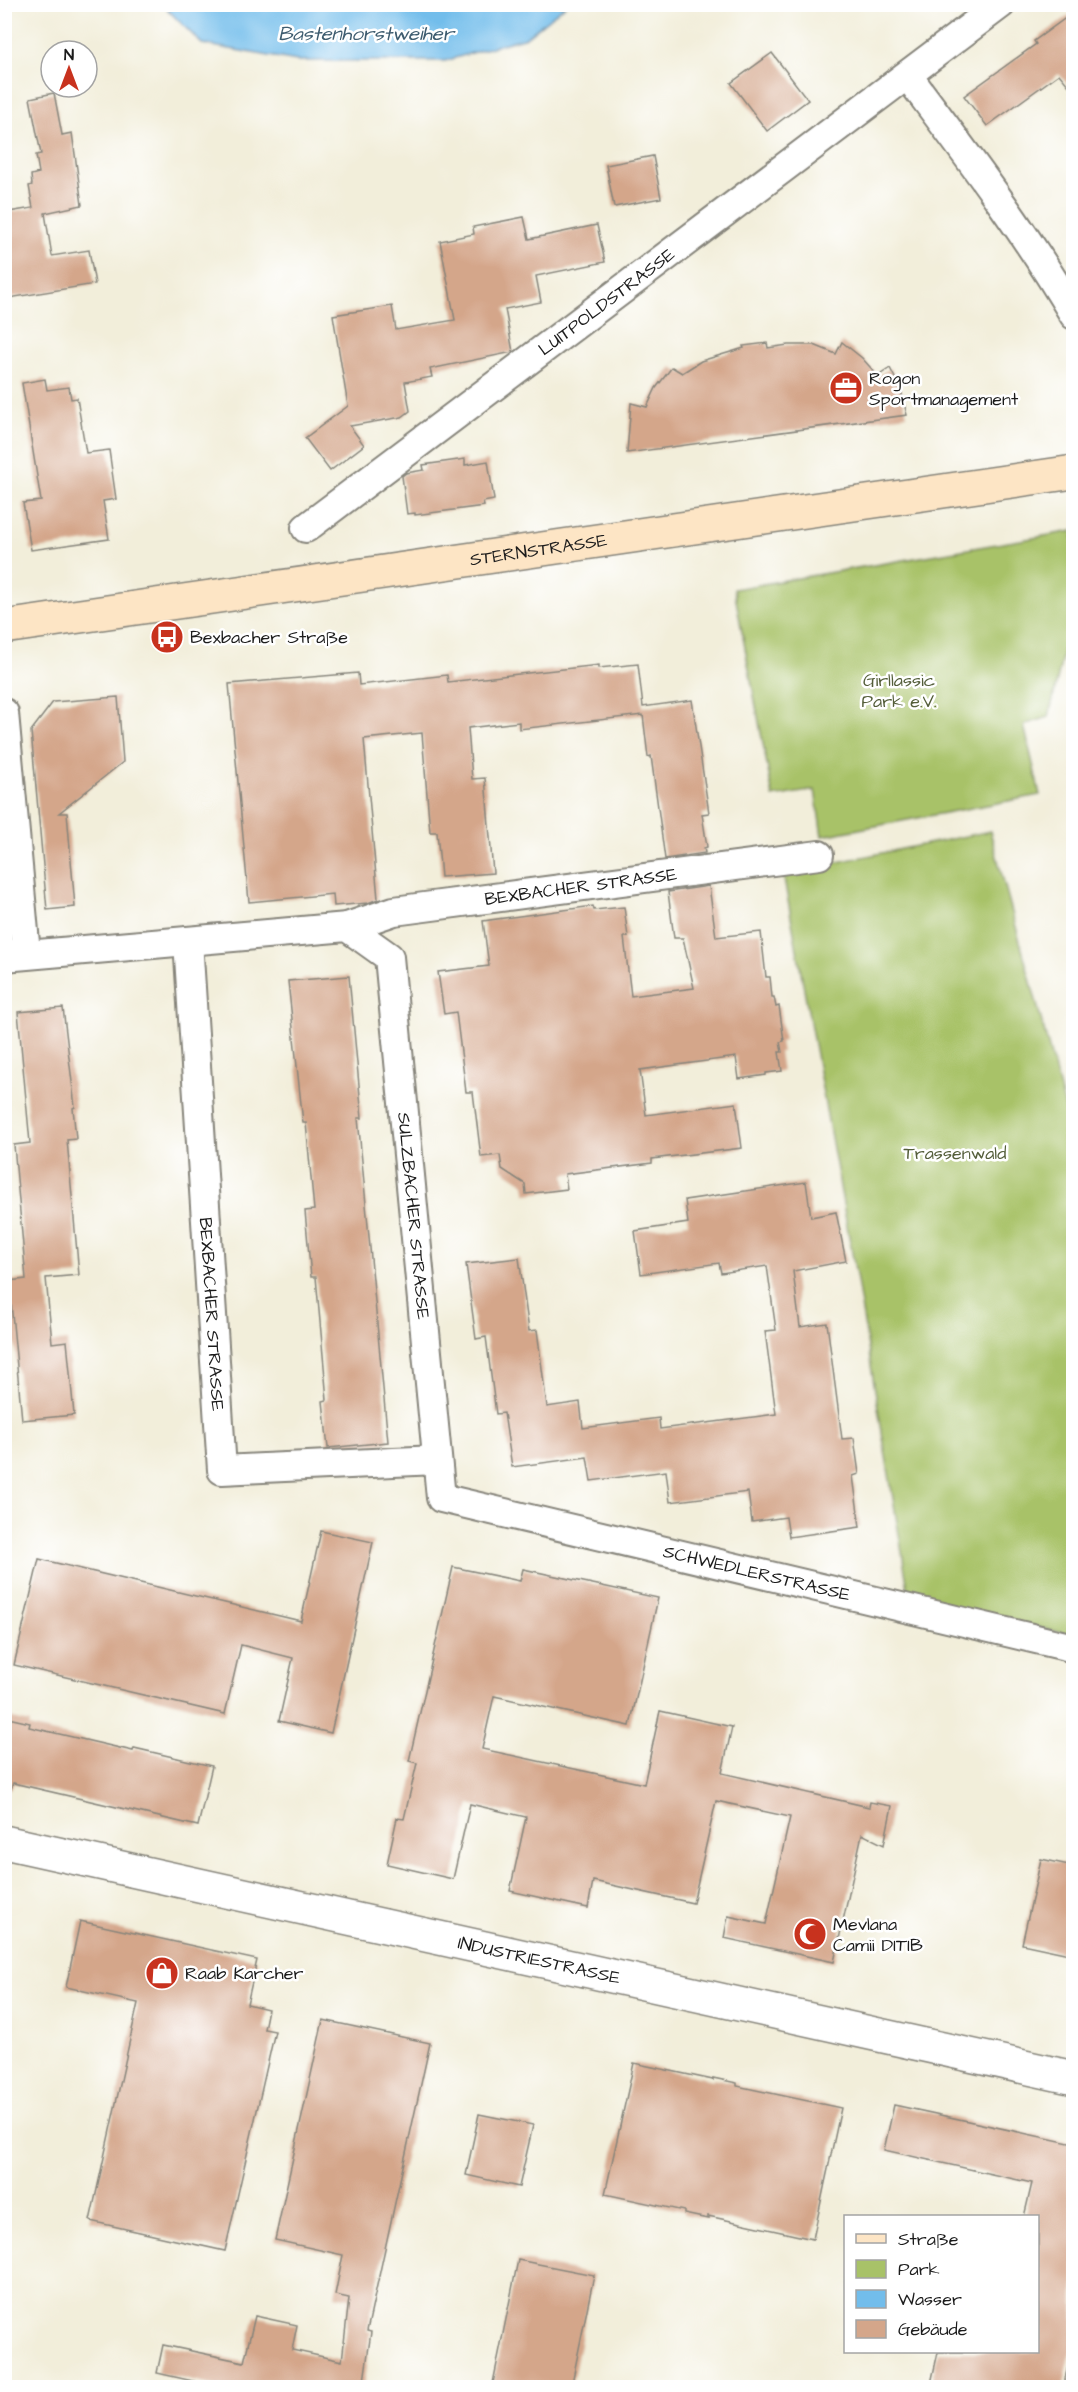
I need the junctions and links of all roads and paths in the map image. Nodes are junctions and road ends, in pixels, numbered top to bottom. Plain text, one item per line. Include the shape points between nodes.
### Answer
1 (1001, 4) edge
2 (908, 76) junction
3 (1074, 315) edge
4 (1074, 472) edge
5 (306, 528) dead end
6 (4, 627) edge
7 (4, 713) edge
8 (819, 855) dead end
9 (358, 935) junction
10 (188, 941) junction
11 (15, 955) edge
12 (437, 1460) junction
13 (441, 1498) joint
14 (1074, 1648) edge
15 (4, 1842) edge
16 (1074, 2078) edge

1 - 2 street, LUITPOLDSTRASSE
2 - 3 street via 1045,264
2 - 5 street, LUITPOLDSTRASSE
4 - 6 main road, STERNSTRASSE
7 - 11 street
8 - 9 street, BEXBACHER STRASSE via 394,911
9 - 10 street, BEXBACHER STRASSE
9 - 12 street, SULZBACHER STRASSE via 389,957
10 - 11 street, BEXBACHER STRASSE
10 - 12 street, BEXBACHER STRASSE via 222,1470
12 - 13 street, SULZBACHER STRASSE
13 - 14 street, SCHWEDLERSTRASSE
15 - 16 street, INDUSTRIESTRASSE

